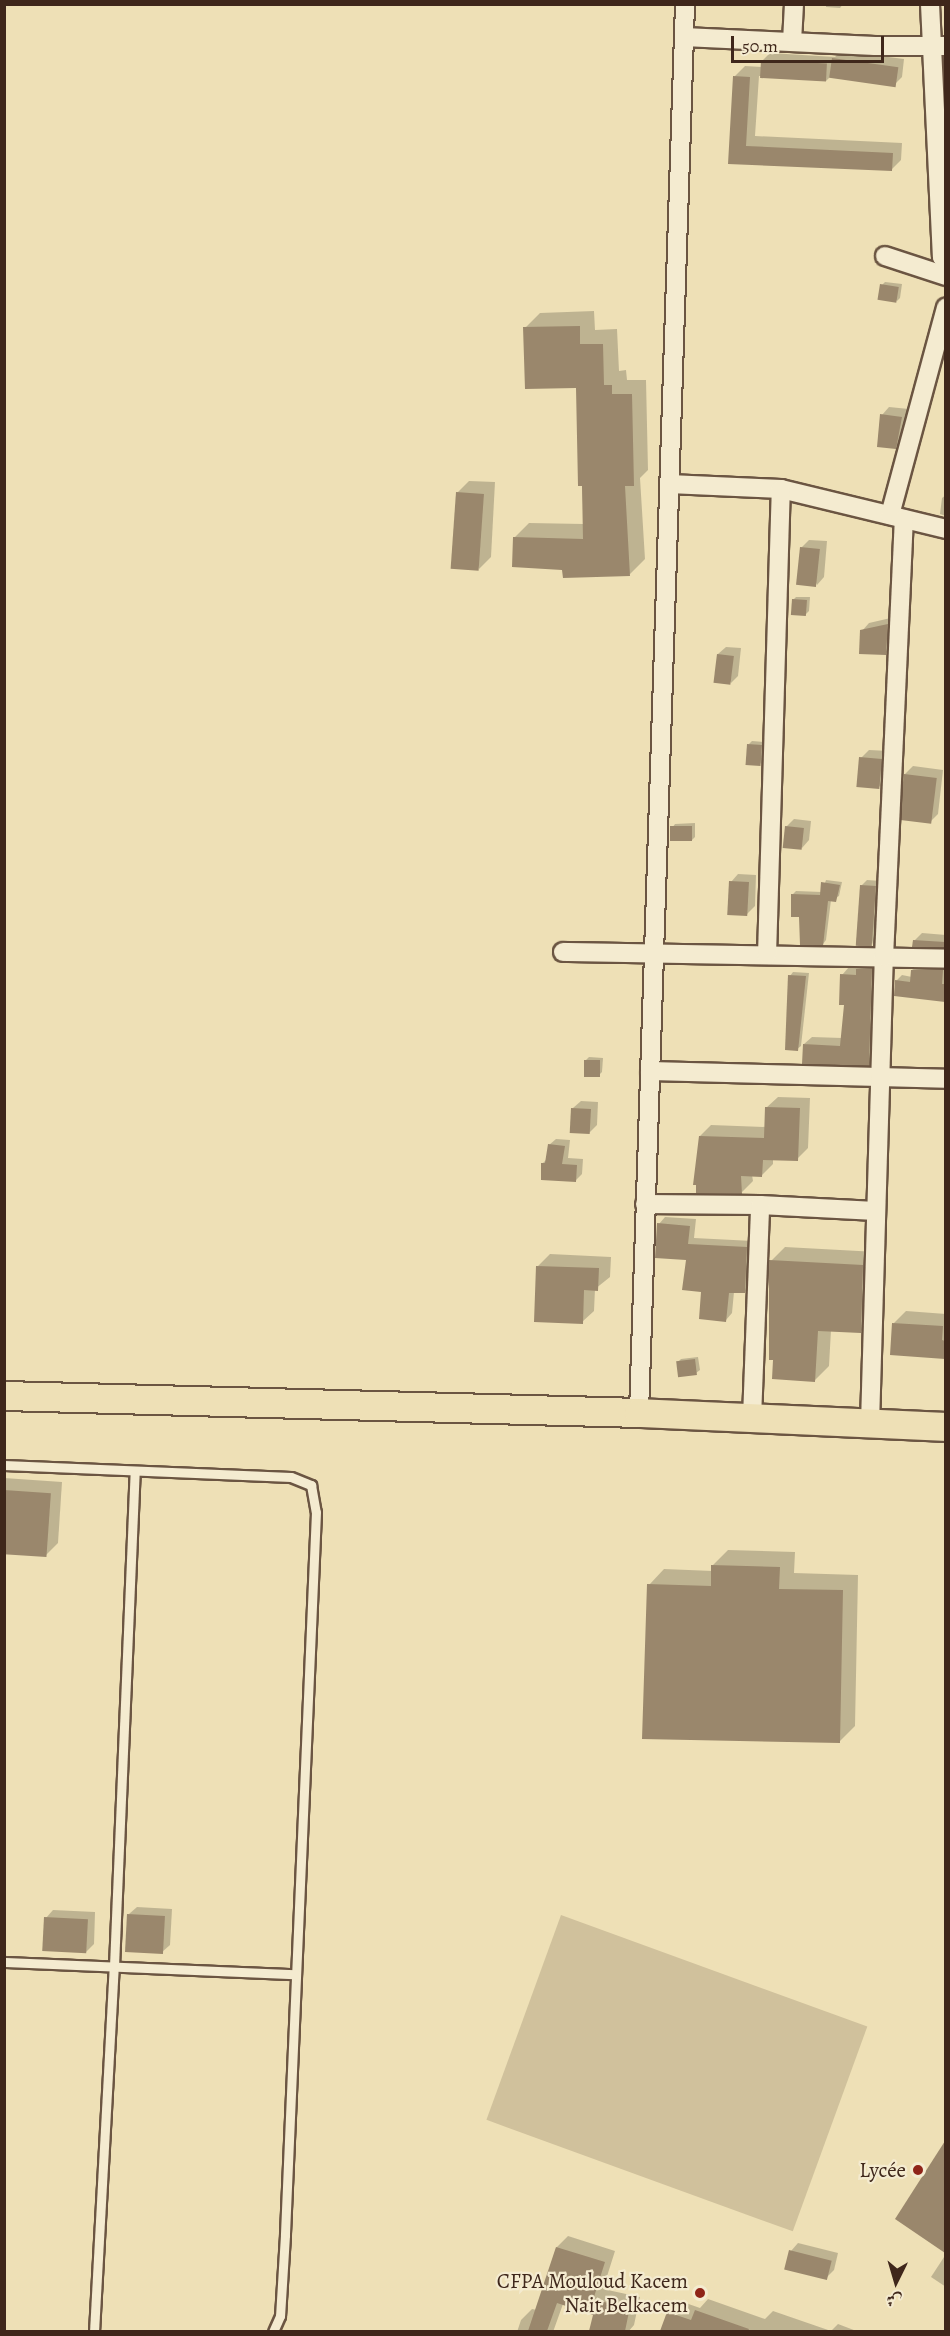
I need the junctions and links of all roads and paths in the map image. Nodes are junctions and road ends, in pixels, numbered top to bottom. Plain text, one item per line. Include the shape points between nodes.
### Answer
1 (685, 4) edge
2 (794, 4) edge
3 (930, 4) edge
4 (684, 37) junction
5 (792, 42) junction
6 (938, 47) edge
7 (885, 255) dead end
8 (945, 263) edge
9 (945, 276) edge
10 (945, 307) edge
11 (669, 484) junction
12 (781, 489) junction
13 (897, 517) junction
14 (945, 529) edge
15 (563, 951) dead end
16 (653, 953) junction
17 (767, 955) junction
18 (884, 957) junction
19 (945, 959) edge
20 (650, 1071) junction
21 (880, 1079) junction
22 (945, 1079) edge
23 (645, 1204) junction
24 (760, 1205) junction
25 (876, 1211) junction
26 (4, 1396) edge
27 (639, 1413) junction
28 (752, 1418) junction
29 (870, 1424) junction
30 (945, 1427) edge
31 (4, 1465) edge
32 (135, 1471) junction
33 (4, 1962) edge
34 (114, 1966) junction
35 (296, 1974) junction
36 (94, 2331) edge
37 (273, 2331) edge

1 - 4 street
2 - 5 street
3 - 6 street
4 - 5 street
4 - 11 street
5 - 6 street
6 - 8 street
7 - 9 street
10 - 13 street
11 - 12 street
11 - 16 street
12 - 13 street
12 - 17 street
13 - 14 street
13 - 18 street
15 - 16 street
16 - 17 street
16 - 20 street
17 - 18 street
18 - 19 street
18 - 21 street
20 - 21 street
20 - 23 street
21 - 22 street
21 - 25 street
23 - 24 street
23 - 27 street
24 - 25 street
24 - 28 street
25 - 29 street
26 - 27 main road
27 - 28 main road
28 - 29 main road
29 - 30 main road
31 - 32 lane
32 - 34 lane
32 - 35 lane via 291,1477 311,1485 316,1512
33 - 34 lane
34 - 35 lane
34 - 36 lane
35 - 37 lane via 280,2316

